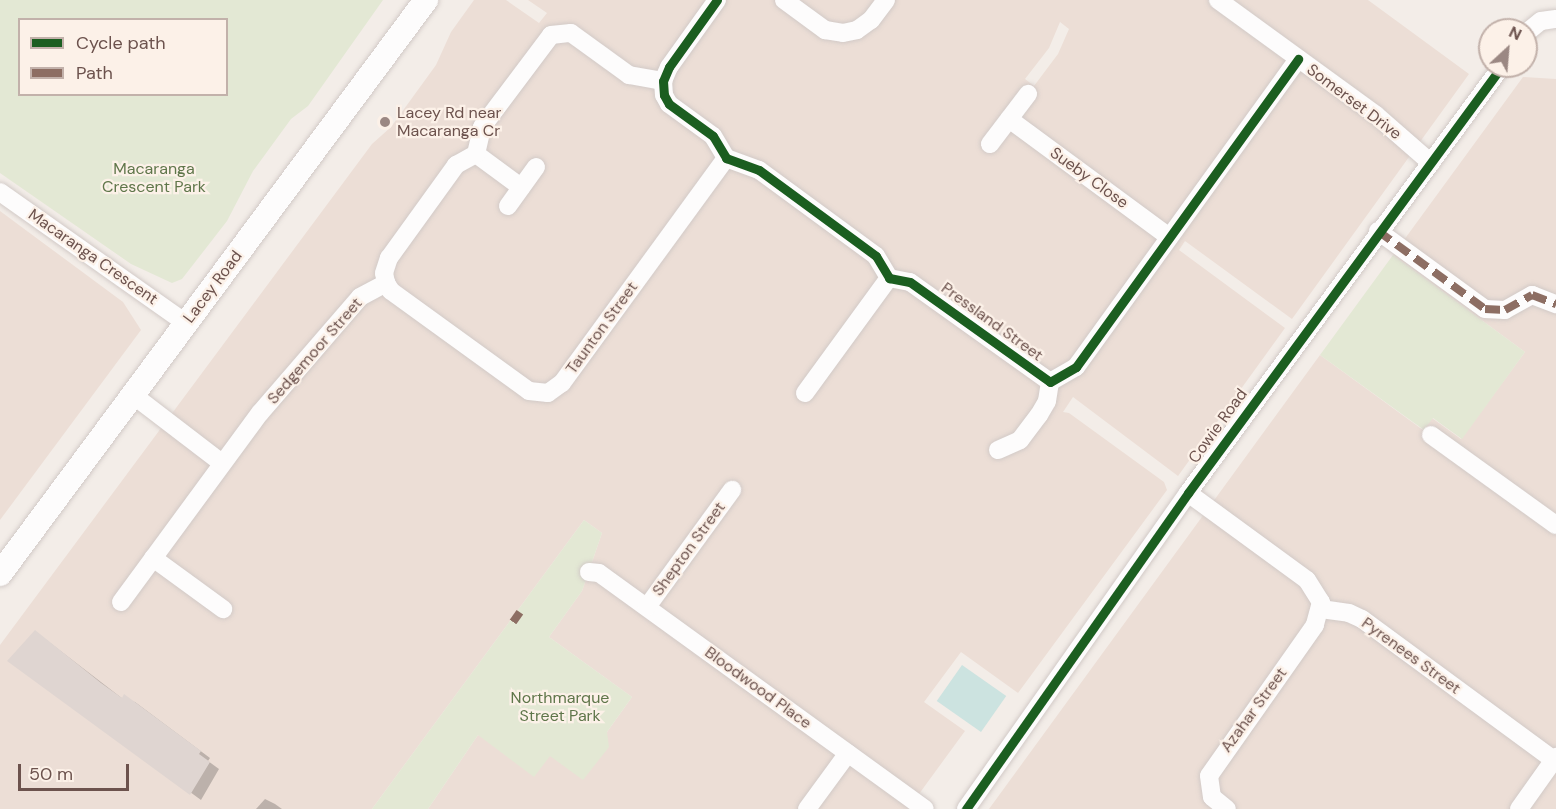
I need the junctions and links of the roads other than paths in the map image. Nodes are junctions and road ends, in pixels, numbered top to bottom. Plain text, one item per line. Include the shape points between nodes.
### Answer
1 (426, 0) edge
2 (717, 0) edge
3 (784, 0) edge
4 (886, 0) edge
5 (1218, 0) edge
6 (1556, 19) edge
7 (1538, 23) edge
8 (1298, 59) junction
9 (1493, 78) edge
10 (663, 81) junction
11 (1028, 94) dead end
12 (1009, 119) junction
13 (990, 144) dead end
14 (476, 154) junction
15 (726, 158) junction
16 (1431, 163) junction
17 (536, 167) dead end
18 (521, 188) junction
19 (0, 192) edge
20 (508, 206) dead end
21 (1378, 231) junction
22 (1169, 237) junction
23 (889, 278) junction
24 (386, 283) junction
25 (1556, 304) edge
26 (186, 323) junction
27 (1050, 382) junction
28 (805, 393) dead end
29 (133, 395) junction
30 (1431, 435) dead end
31 (998, 450) dead end
32 (222, 463) junction
33 (732, 490) dead end
34 (1188, 493) junction
35 (1556, 525) edge
36 (153, 558) junction
37 (589, 572) dead end
38 (0, 574) edge
39 (121, 602) dead end
40 (647, 607) junction
41 (223, 609) dead end
42 (1321, 609) junction
43 (848, 753) junction
44 (1555, 759) edge
45 (807, 809) edge
46 (925, 809) edge
47 (966, 809) edge
48 (1227, 809) edge
49 (1519, 809) edge

1 - 26 street, Lacey Road
2 - 10 street
3 - 4 street via 825,30 843,33 858,30
5 - 8 street, Somerset Drive
6 - 7 street
8 - 16 street, Somerset Drive via 1383,121
8 - 22 street, Pressland Street
9 - 16 street, Cowie Road
10 - 14 street via 629,75 571,33 550,35 482,128
10 - 15 street via 663,94 669,104 712,136
11 - 12 street
12 - 13 street
12 - 22 street, Sueby Close
14 - 18 street
14 - 24 street via 456,165 389,258 384,273
15 - 23 street via 759,170 867,249
15 - 24 street, Taunton Street via 562,382 548,393 529,391 391,291
16 - 21 street, Cowie Road
17 - 18 street
18 - 20 street
19 - 26 street, Macaranga Crescent
21 - 25 street via 1485,309 1505,310 1532,295
21 - 34 street, Cowie Road
22 - 27 street, Pressland Street via 1076,367
23 - 27 street, Pressland Street via 910,282
23 - 28 street
24 - 32 street, Sedgemoor Street via 360,297
26 - 29 street, Lacey Road
27 - 31 street via 1040,415 1020,440
29 - 32 street
29 - 38 street, Lacey Road
30 - 35 street
32 - 36 street, Sedgemoor Street
33 - 40 street, Shepton Street
34 - 42 street via 1312,585
34 - 47 street, Cowie Road
36 - 39 street, Sedgemoor Street
36 - 41 street
37 - 40 street, Bloodwood Place via 599,573
40 - 43 street, Bloodwood Place
42 - 44 street, Pyrenees Street via 1349,613 1362,620
42 - 48 street, Azahar Street via 1315,626 1209,776 1212,797
43 - 45 street
43 - 46 street, Bloodwood Place
44 - 49 street

